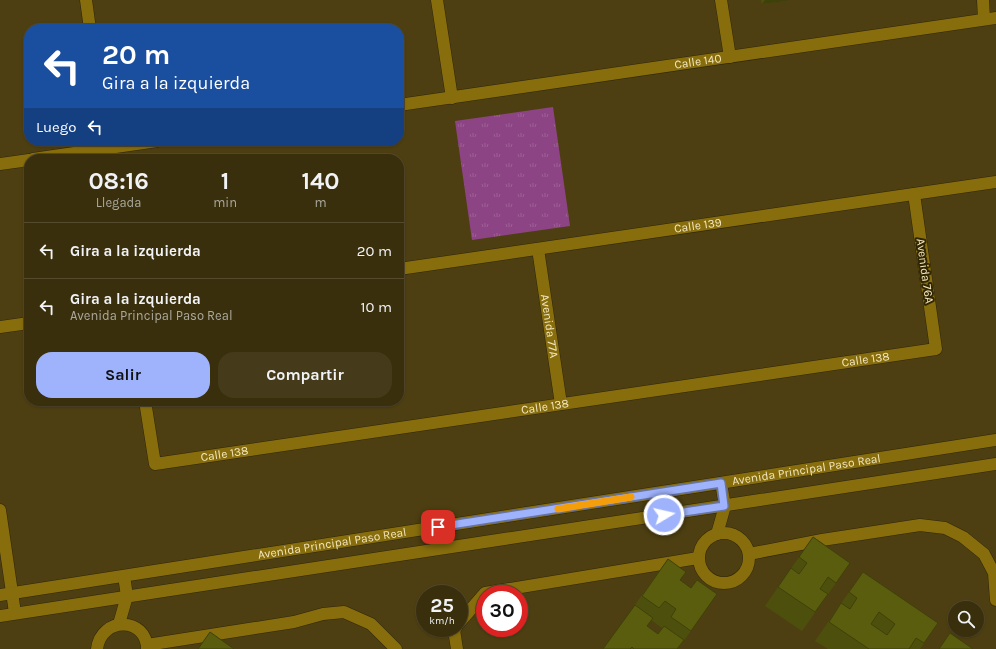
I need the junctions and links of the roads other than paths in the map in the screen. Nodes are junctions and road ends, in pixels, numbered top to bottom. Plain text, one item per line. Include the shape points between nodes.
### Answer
1 (86, 0) edge
2 (437, 0) edge
3 (721, 0) edge
4 (983, 0) edge
5 (996, 18) edge
6 (984, 19) junction
7 (89, 24) edge
8 (730, 57) junction
9 (452, 98) junction
10 (404, 105) edge
11 (103, 146) edge
12 (60, 154) edge
13 (24, 161) edge
14 (0, 164) edge
15 (996, 182) edge
16 (914, 194) junction
17 (538, 249) junction
18 (404, 268) edge
19 (24, 324) edge
20 (0, 327) edge
21 (936, 349) joint
22 (561, 404) junction
23 (146, 406) edge
24 (996, 440) edge
25 (996, 464) edge
26 (721, 483) junction
27 (724, 506) junction
28 (0, 510) edge
29 (717, 534) junction
30 (749, 554) junction
31 (698, 558) junction
32 (124, 576) junction
33 (6, 594) edge
34 (128, 596) junction
35 (996, 600) edge
36 (15, 613) junction
37 (468, 613) edge
38 (0, 616) edge
39 (119, 624) junction
40 (455, 637) edge
41 (147, 647) edge
42 (96, 649) edge
43 (396, 649) edge
44 (457, 649) edge

1 - 7 street
2 - 9 street
3 - 8 street
4 - 6 street
5 - 6 street, Calle 140
6 - 8 street, Calle 140
8 - 9 street, Calle 140
9 - 10 street, Calle 140
11 - 12 street
13 - 14 street
15 - 16 street, Calle 139
16 - 17 street, Calle 139
16 - 21 street, Avenida 76A
17 - 18 street, Calle 139
17 - 22 street, Avenida 77A
19 - 20 street
21 - 22 street, Calle 138
22 - 23 street, Calle 138 via 155,464
24 - 26 street, Avenida Principal Paso Real
25 - 27 street, Avenida Principal Paso Real
26 - 27 street
26 - 32 street, Avenida Principal Paso Real
27 - 29 street
27 - 34 street, Avenida Principal Paso Real
28 - 33 street
29 - 30 street via 726,533 741,539
29 - 31 street via 704,543
30 - 31 street via 749,562 741,577 725,583 710,579 700,566
30 - 35 street via 920,525 946,528 963,537 984,554 994,573
31 - 37 street via 485,593
32 - 33 street, Avenida Principal Paso Real
32 - 34 street
33 - 36 street
34 - 36 street, Avenida Principal Paso Real
34 - 39 street
36 - 38 street, Avenida Principal Paso Real
39 - 41 street via 139,630
39 - 42 street via 108,628 102,634
40 - 44 street
41 - 43 street via 344,612 371,624

